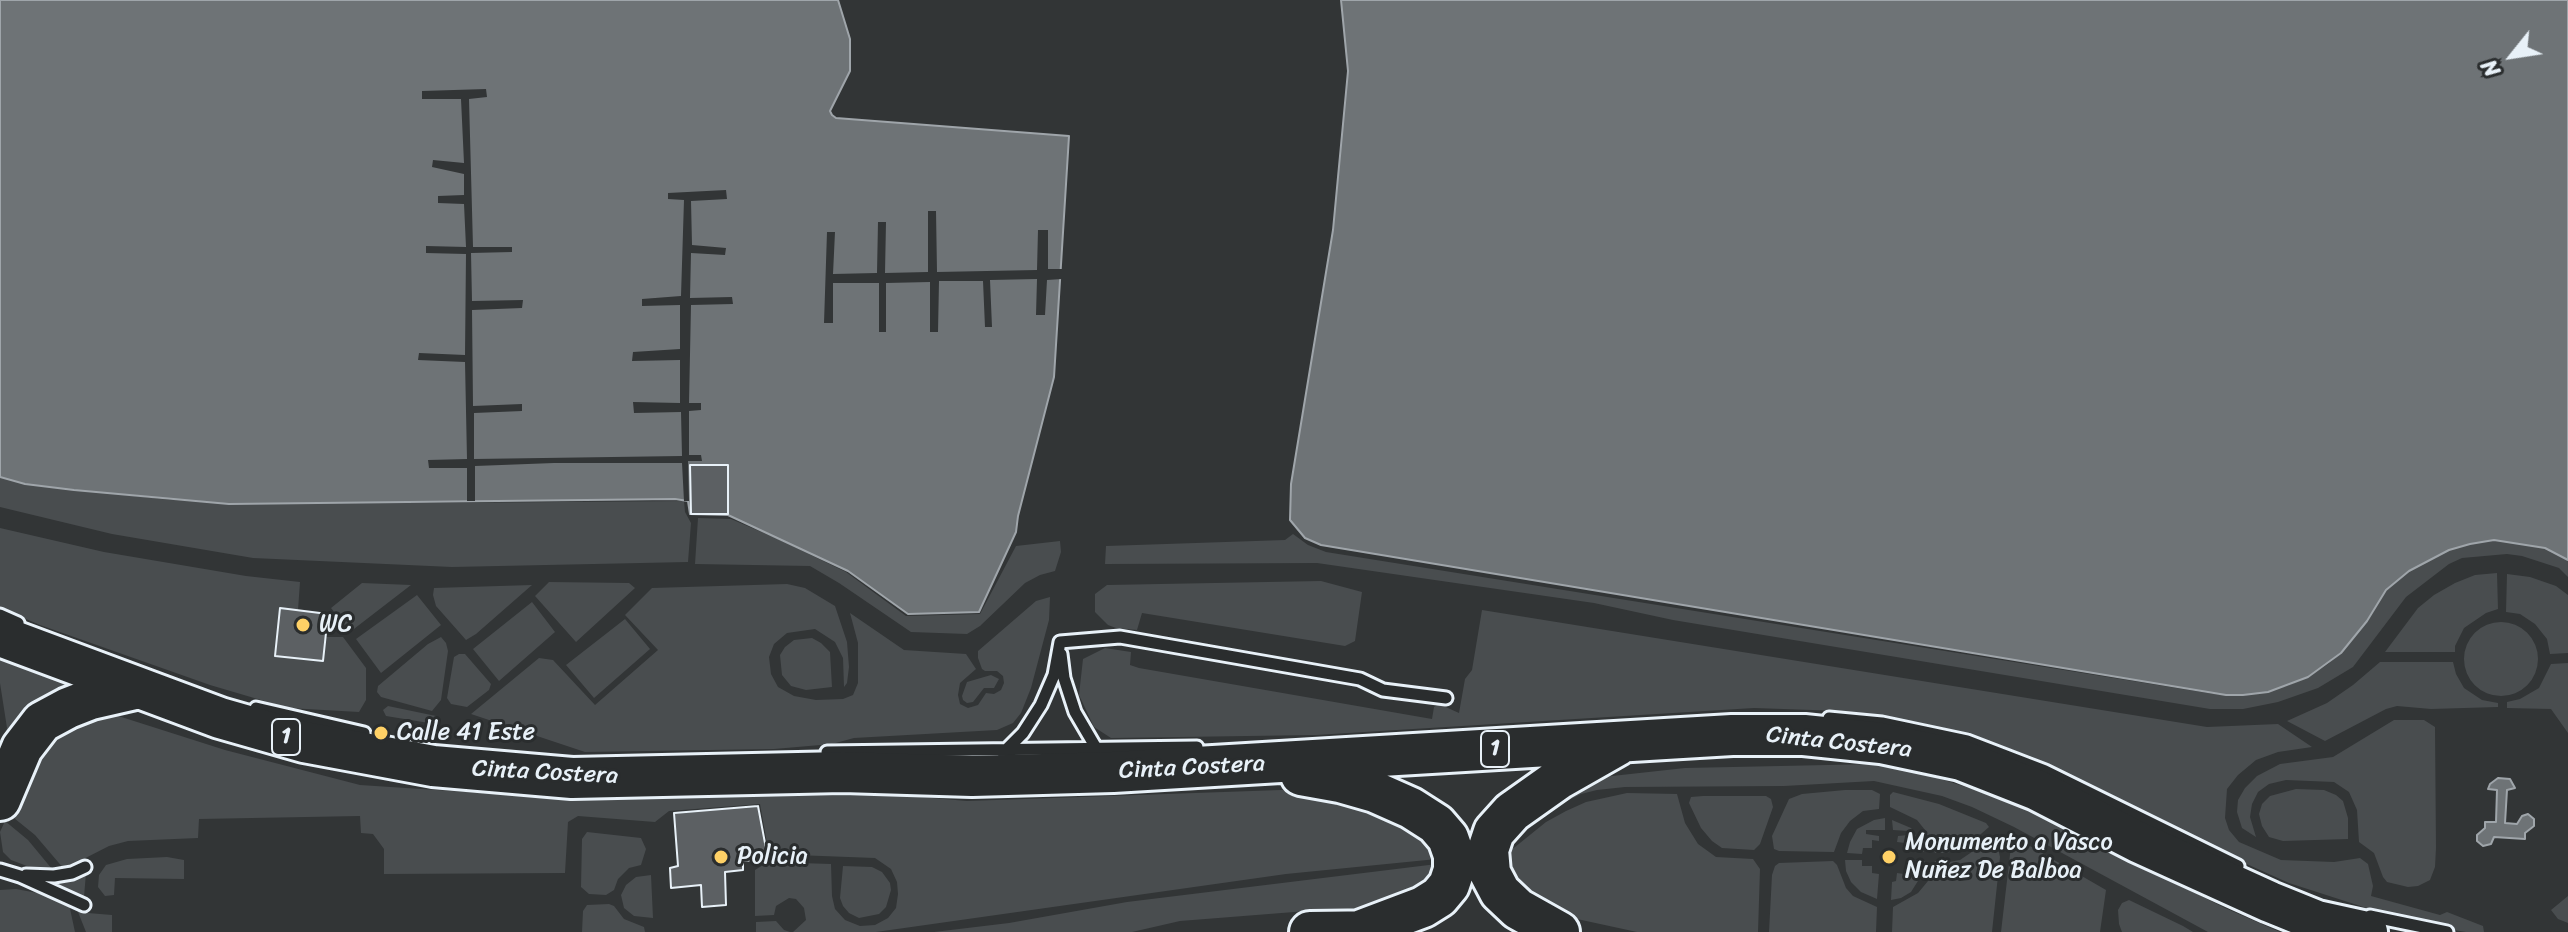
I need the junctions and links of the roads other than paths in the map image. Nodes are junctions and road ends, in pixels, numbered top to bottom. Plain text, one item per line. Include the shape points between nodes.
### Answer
1 (0, 615) edge
2 (14, 632) edge
3 (1060, 642) junction
4 (139, 688) junction
5 (1446, 698) dead end
6 (251, 707) dead end
7 (1820, 717) dead end
8 (376, 736) dead end
9 (1625, 741) junction
10 (1208, 747) dead end
11 (1007, 750) junction
12 (817, 753) dead end
13 (1105, 761) junction
14 (1244, 765) junction
15 (972, 776) junction
16 (0, 800) edge
17 (85, 867) dead end
18 (2249, 871) dead end
19 (5, 872) edge
20 (84, 905) dead end
21 (2359, 922) edge
22 (1381, 931) edge
23 (1310, 932) edge
24 (1559, 932) edge
25 (2447, 932) edge

1 - 2 lane
2 - 4 highway, Cinta Costera / 1
3 - 5 lane via 1120,637
3 - 11 lane via 1041,705
3 - 13 lane via 1075,712
4 - 15 highway, Cinta Costera / 1 via 304,742 433,766 572,778 843,772
4 - 16 highway via 91,699 42,722 22,748
6 - 8 lane
7 - 18 lane via 1882,723 1967,741 2045,771
9 - 14 highway, Cinta Costera / 1
9 - 21 highway, Cinta Costera / 1 via 1804,735 1881,743 1961,760 2037,790 2270,902 2317,921
9 - 24 highway via 1532,796 1494,832 1487,858 1500,892
10 - 13 lane
11 - 12 lane
11 - 13 lane
11 - 15 lane
13 - 14 highway, Cinta Costera / 1
13 - 15 highway, Cinta Costera / 1
14 - 22 highway via 1375,792 1411,808 1448,838 1454,855 1449,885 1439,897
17 - 19 lane via 54,876
19 - 20 lane
21 - 25 lane
22 - 23 highway

